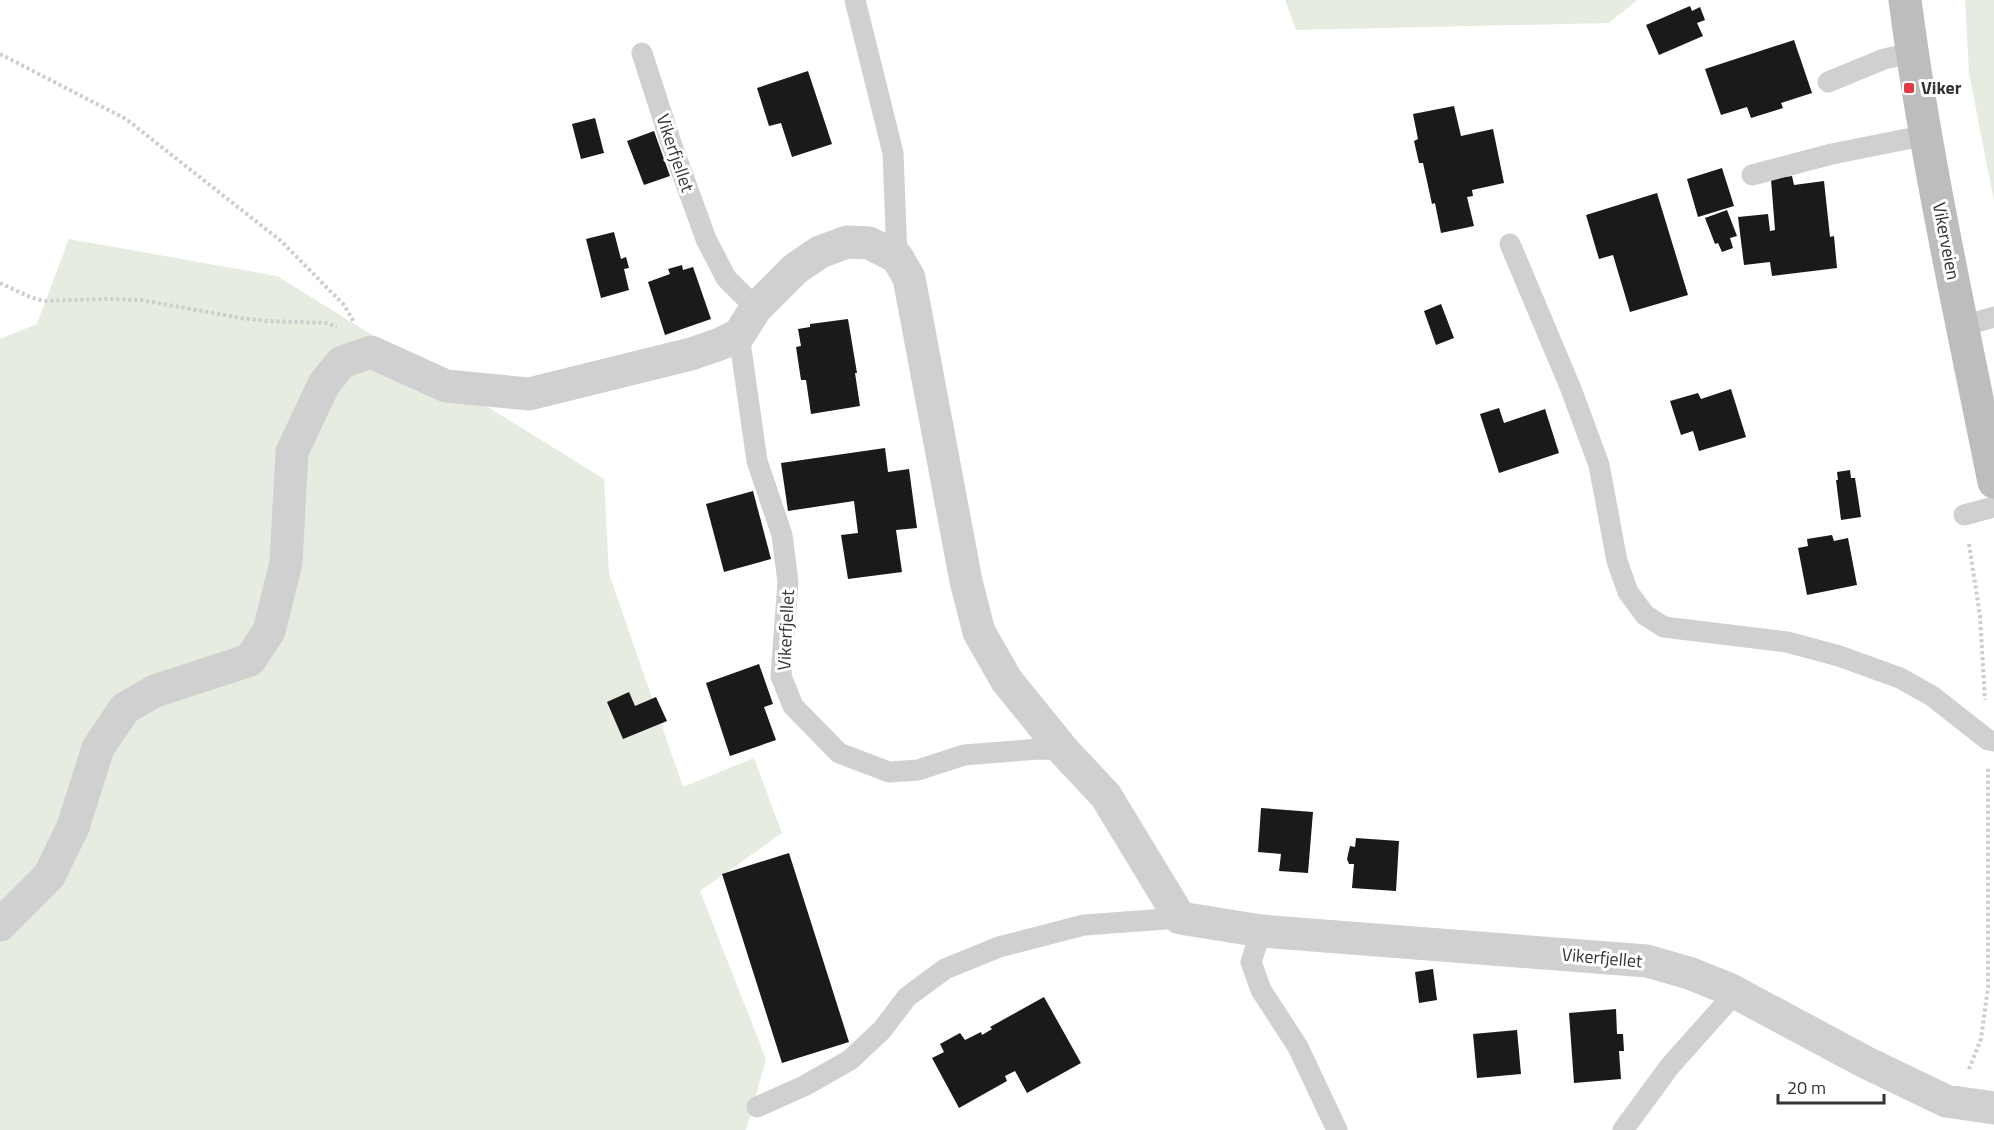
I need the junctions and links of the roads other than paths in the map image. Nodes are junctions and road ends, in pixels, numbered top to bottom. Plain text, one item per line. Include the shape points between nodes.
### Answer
1 (855, 0) edge
2 (1905, 0) edge
3 (642, 53) dead end
4 (1912, 53) junction
5 (1828, 82) dead end
6 (1927, 135) junction
7 (1752, 176) dead end
8 (1510, 244) dead end
9 (897, 257) junction
10 (1994, 317) edge
11 (748, 321) junction
12 (1963, 326) junction
13 (1994, 482) edge
14 (1994, 507) edge
15 (1964, 515) road end
16 (1991, 741) edge
17 (1063, 750) junction
18 (1180, 918) junction
19 (0, 925) edge
20 (1261, 931) junction
21 (1736, 992) junction
22 (757, 1107) dead end
23 (1994, 1108) edge
24 (1337, 1130) edge
25 (1623, 1130) edge

1 - 9 lane via 893,153
2 - 4 main road, Vikerveien
3 - 11 lane, Vikerfjellet via 706,239
4 - 5 lane via 1884,59
4 - 6 main road, Vikerveien
6 - 7 lane via 1832,154
6 - 12 main road, Vikerveien
8 - 16 lane via 1599,465 1617,561 1628,592 1645,615 1664,627 1787,642 1900,678
9 - 11 street via 869,243 847,242 820,252 795,269
9 - 17 street via 909,278 979,632 1008,681
10 - 12 lane
11 - 17 lane, Vikerfjellet via 757,461 782,535 788,582 782,676 793,706 839,753 889,772 918,770 964,755
11 - 19 street via 720,344 692,354 529,394 446,386 371,352 342,362 324,384 292,452 286,563 269,631 250,660 155,691 125,708 98,748 73,827 49,876
12 - 13 main road, Vikerveien
14 - 15 lane
17 - 18 street via 1106,796
18 - 20 street, Vikerfjellet
18 - 22 lane via 1084,925 999,947 945,969 907,997 882,1030 850,1060
20 - 21 street, Vikerfjellet via 1647,961
20 - 24 lane via 1251,962 1261,990 1298,1047
21 - 23 street, Vikerfjellet via 1946,1101
21 - 25 lane via 1670,1066

